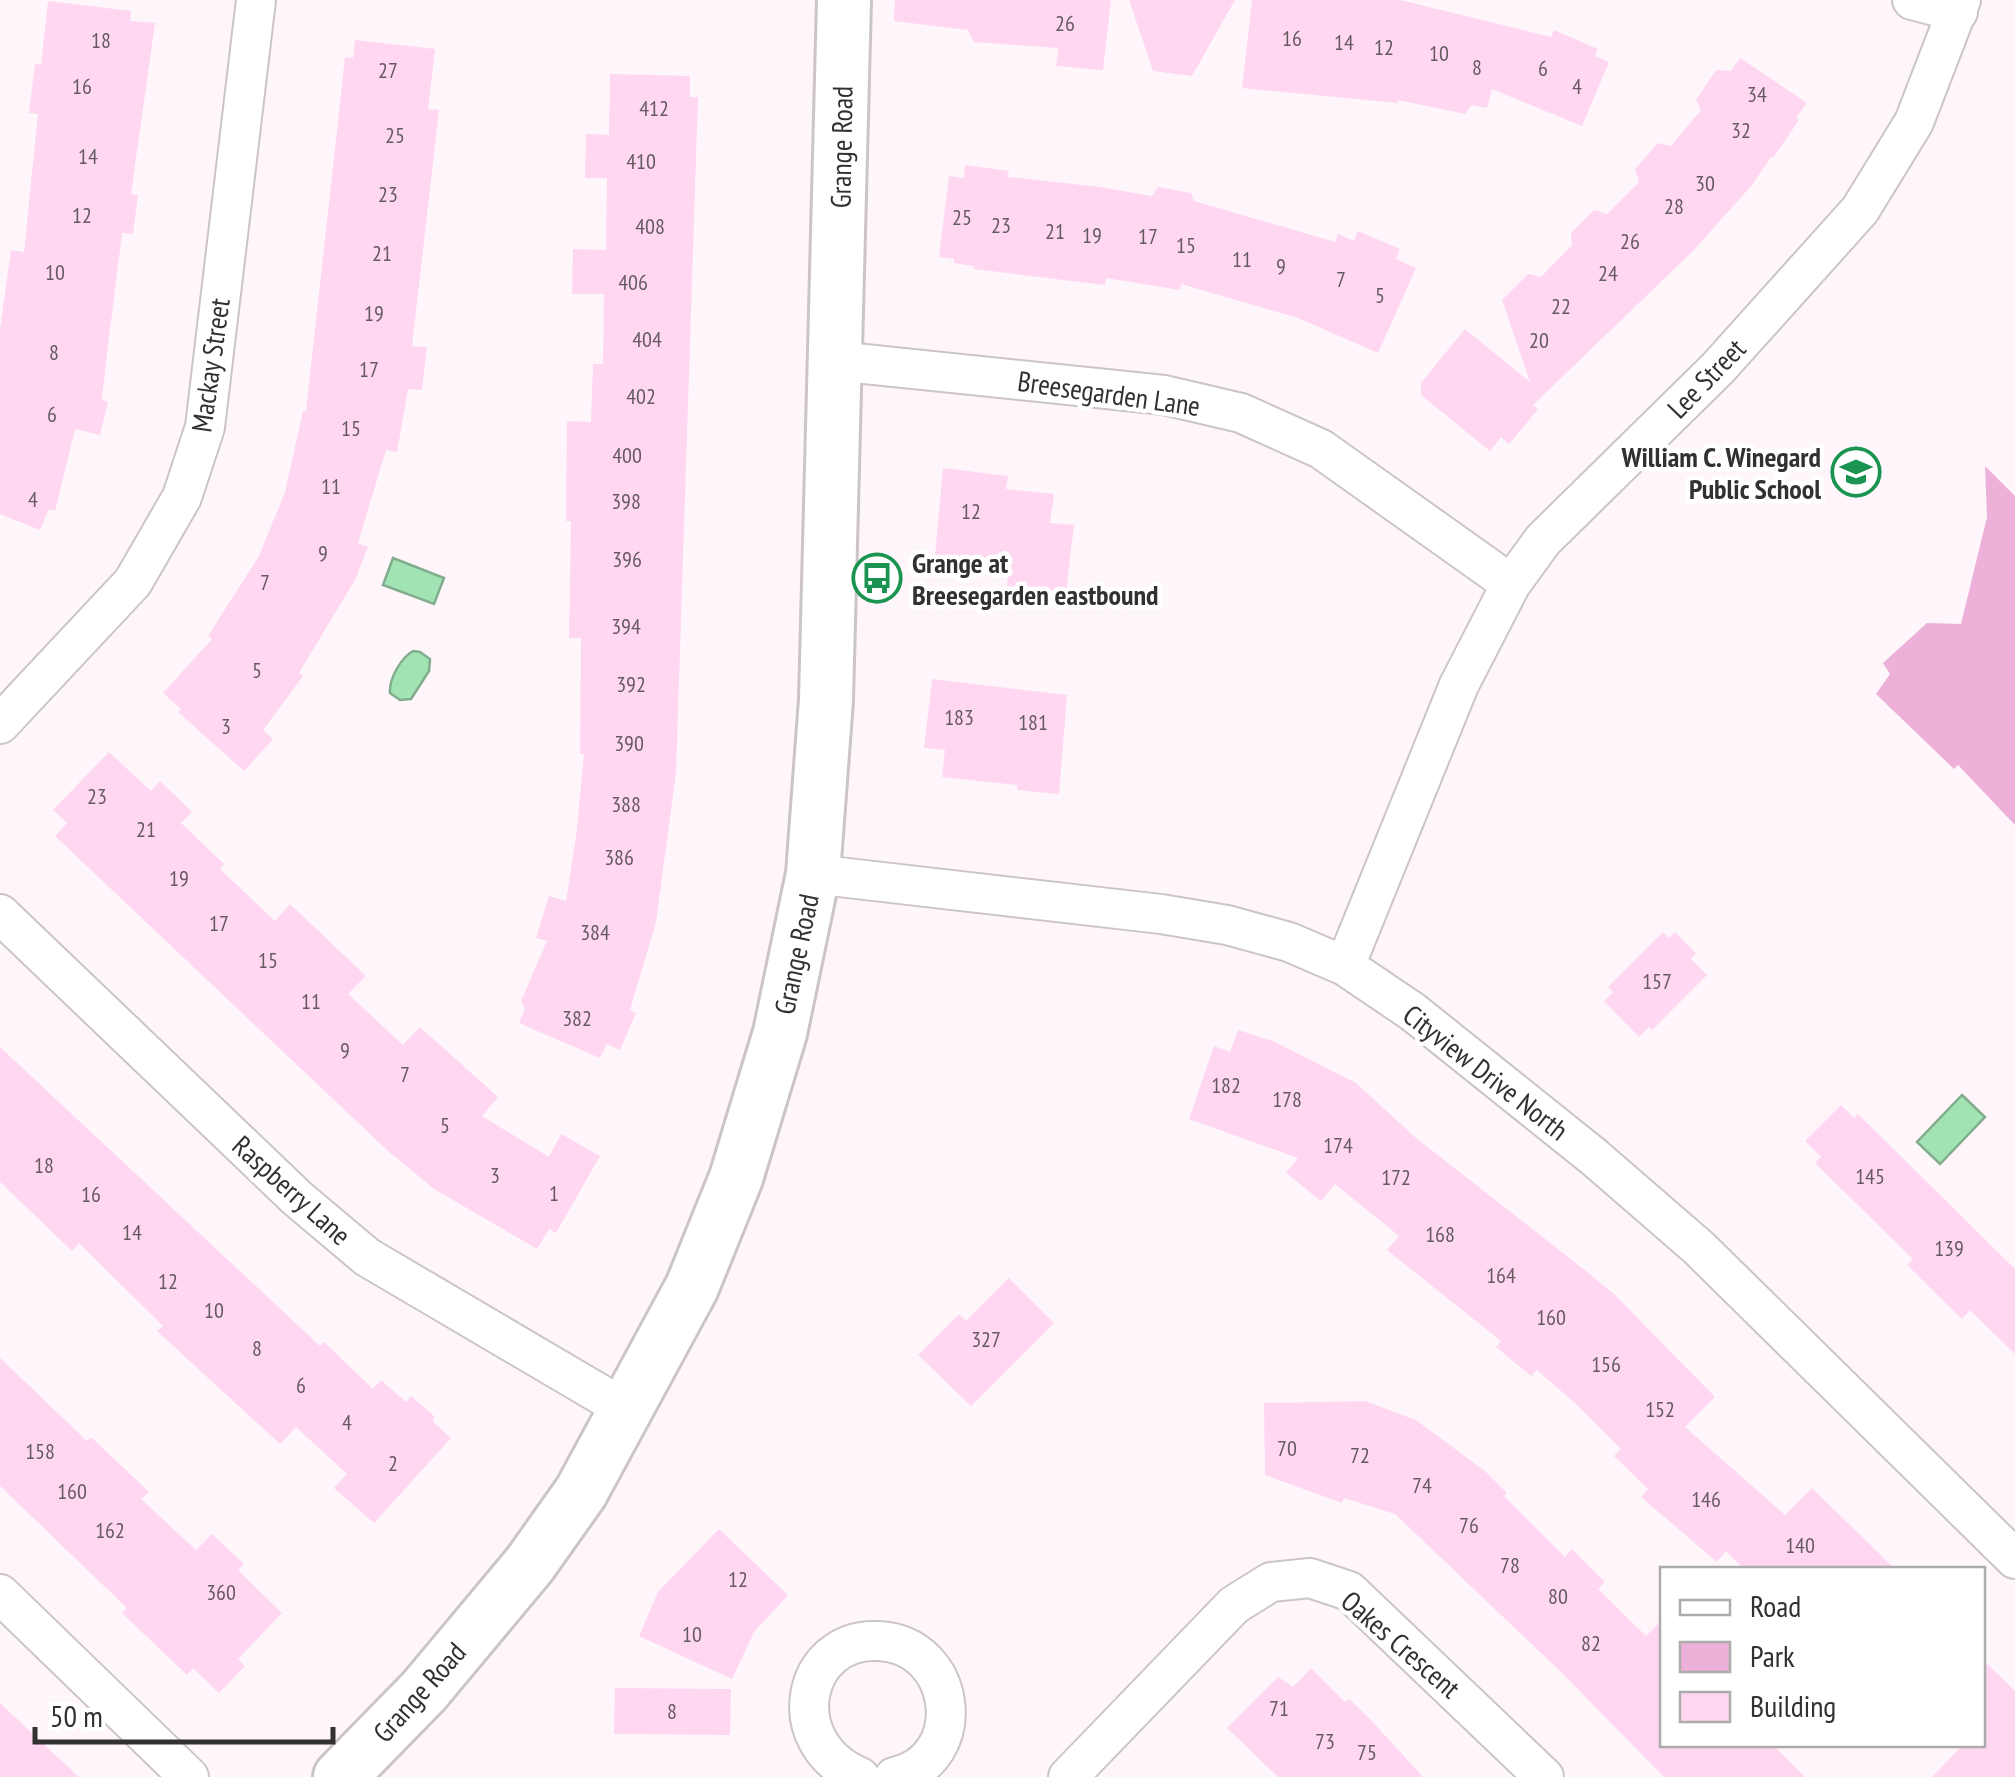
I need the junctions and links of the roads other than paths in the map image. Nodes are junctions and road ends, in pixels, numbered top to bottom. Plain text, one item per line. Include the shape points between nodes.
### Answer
1 (256, 0) edge
2 (844, 0) edge
3 (1912, 0) edge
4 (1959, 6) edge
5 (836, 361) junction
6 (1511, 584) junction
7 (0, 724) edge
8 (813, 874) junction
9 (0, 914) edge
10 (1345, 966) junction
11 (627, 1410) junction
12 (2015, 1559) edge
13 (0, 1594) edge
14 (917, 1772) edge
15 (190, 1777) edge
16 (340, 1777) edge
17 (860, 1777) edge
18 (1068, 1777) edge
19 (1544, 1777) edge

1 - 7 street, Mackay Street via 205,427 182,498 133,582
2 - 5 main road, Grange Road
3 - 4 street
4 - 6 street, Lee Street via 1914,122 1860,210 1718,368 1543,540
5 - 6 street, Breesegarden Lane via 1164,395 1242,413 1321,449
5 - 8 main road, Grange Road via 826,700
6 - 10 street, Lee Street via 1459,685
8 - 10 street, Cityview Drive North via 1228,925
8 - 11 main road, Grange Road via 780,1033 736,1178 692,1287
9 - 11 street, Raspberry Lane via 367,1257
10 - 12 street, Cityview Drive North via 1413,1012 1699,1248
11 - 16 main road, Grange Road via 530,1564
13 - 15 street
14 - 17 street via 945,1726 942,1684 915,1652 876,1640 836,1654 820,1670 808,1712 823,1754
18 - 19 street, Oakes Crescent via 1234,1605 1271,1582 1310,1578 1349,1591

